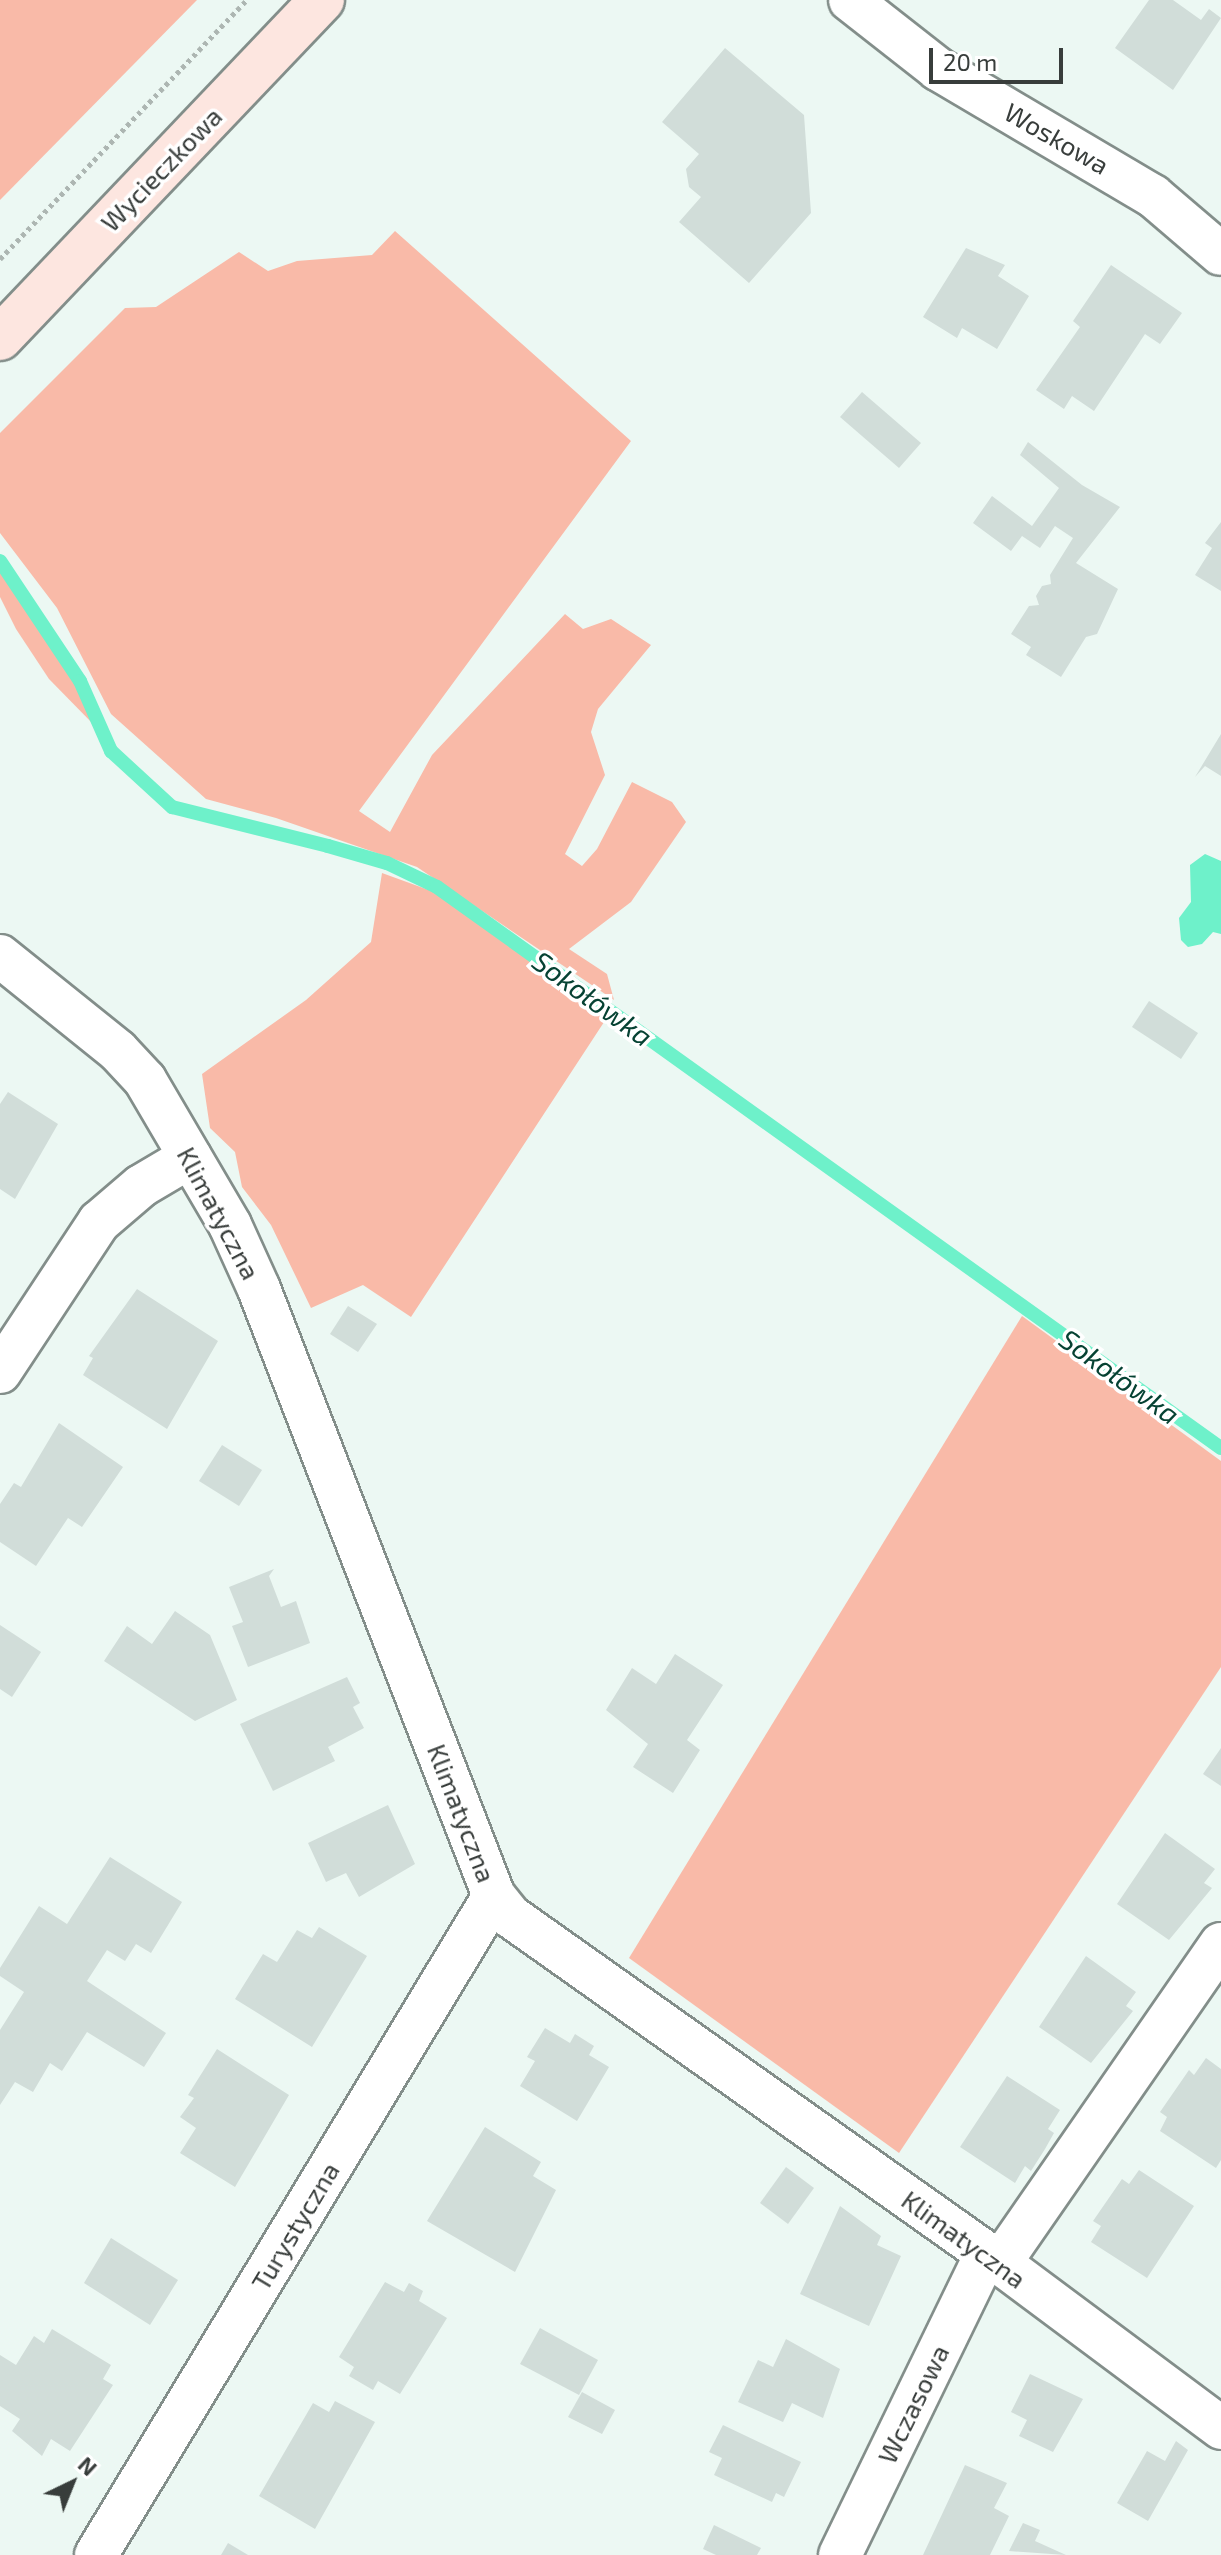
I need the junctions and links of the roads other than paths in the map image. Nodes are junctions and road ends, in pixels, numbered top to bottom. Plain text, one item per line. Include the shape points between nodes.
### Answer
1 (322, 0) edge
2 (850, 0) edge
3 (1221, 254) edge
4 (0, 338) edge
5 (0, 956) edge
6 (190, 1157) junction
7 (0, 1372) edge
8 (494, 1896) junction
9 (1221, 1944) edge
10 (993, 2259) junction
11 (1221, 2428) edge
12 (96, 2555) edge
13 (840, 2555) edge

1 - 4 street, Wycieczkowa
2 - 3 street, Woskowa via 938,69 1153,196
5 - 6 street, Klimatyczna via 118,1051 145,1080
6 - 7 street via 141,1186 99,1222
6 - 8 street, Klimatyczna via 259,1289
8 - 10 street, Klimatyczna via 529,1932
8 - 12 street, Turystyczna
9 - 10 street, Wczasowa
10 - 11 street, Klimatyczna
10 - 13 street, Wczasowa

